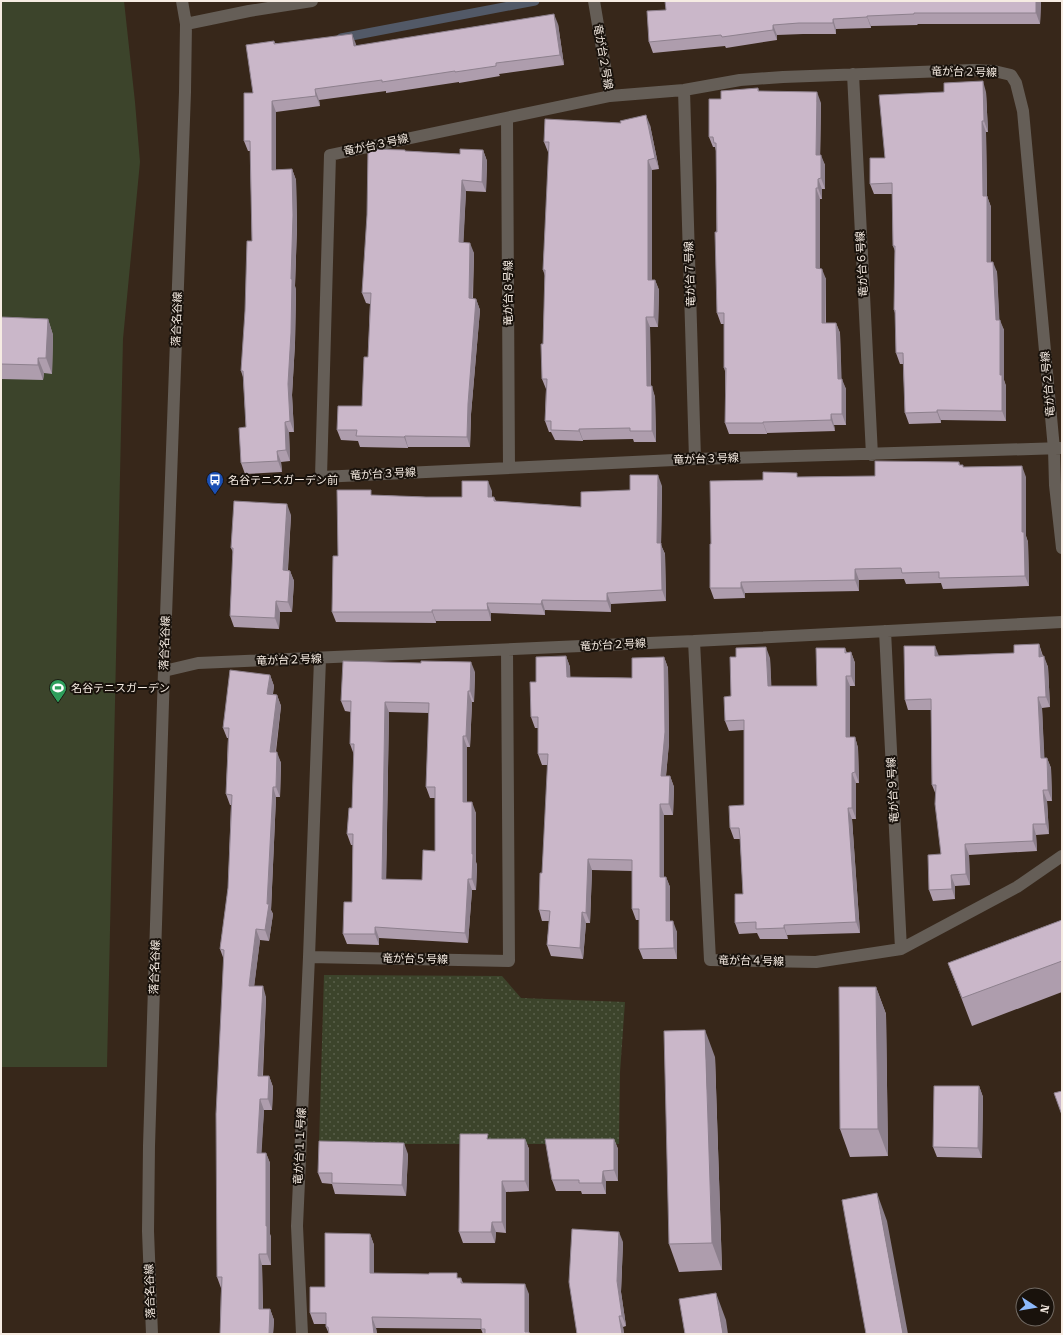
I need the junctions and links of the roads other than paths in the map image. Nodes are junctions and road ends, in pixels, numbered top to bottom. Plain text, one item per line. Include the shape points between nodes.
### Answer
1 (182, 1) edge
2 (312, 1) edge
3 (594, 1) edge
4 (186, 24) junction
5 (853, 74) junction
6 (684, 90) junction
7 (610, 96) junction
8 (507, 118) junction
9 (1058, 449) edge
10 (872, 455) junction
11 (695, 459) junction
12 (509, 468) junction
13 (1062, 548) edge
14 (1062, 622) edge
15 (885, 631) junction
16 (694, 641) junction
17 (507, 650) junction
18 (320, 659) junction
19 (164, 671) junction
20 (1062, 856) edge
21 (901, 949) junction
22 (309, 957) junction
23 (152, 1334) edge
24 (302, 1334) edge

1 - 4 street, 落合名谷線
2 - 4 street
3 - 7 street, 竜が台２号線
4 - 19 street, 落合名谷線
5 - 6 street, 竜が台２号線 via 740,80
5 - 9 street, 竜が台２号線 via 942,70 994,71 1011,75 1016,82 1024,111
5 - 10 street, 竜が台６号線
6 - 7 street, 竜が台２号線
6 - 11 street, 竜が台７号線
7 - 8 street, 竜が台３号線
8 - 12 street, 竜が台８号線
8 - 12 street, 竜が台３号線 via 330,155 321,477
9 - 10 street, 竜が台３号線
9 - 13 street, 竜が台２号線 via 1055,485
10 - 11 street, 竜が台３号線
11 - 12 street, 竜が台３号線
14 - 15 street, 竜が台２号線
15 - 16 street, 竜が台２号線
15 - 21 street, 竜が台９号線
16 - 17 street, 竜が台２号線
16 - 21 street, 竜が台４号線 via 710,960 816,962
17 - 18 street, 竜が台２号線
17 - 22 street, 竜が台５号線 via 509,961
18 - 19 street, 竜が台２号線 via 198,663
18 - 22 street
19 - 23 street, 落合名谷線 via 149,1146 148,1231
20 - 21 street, 竜が台４号線 via 1017,887
22 - 24 street, 竜が台１１号線 via 297,1226

